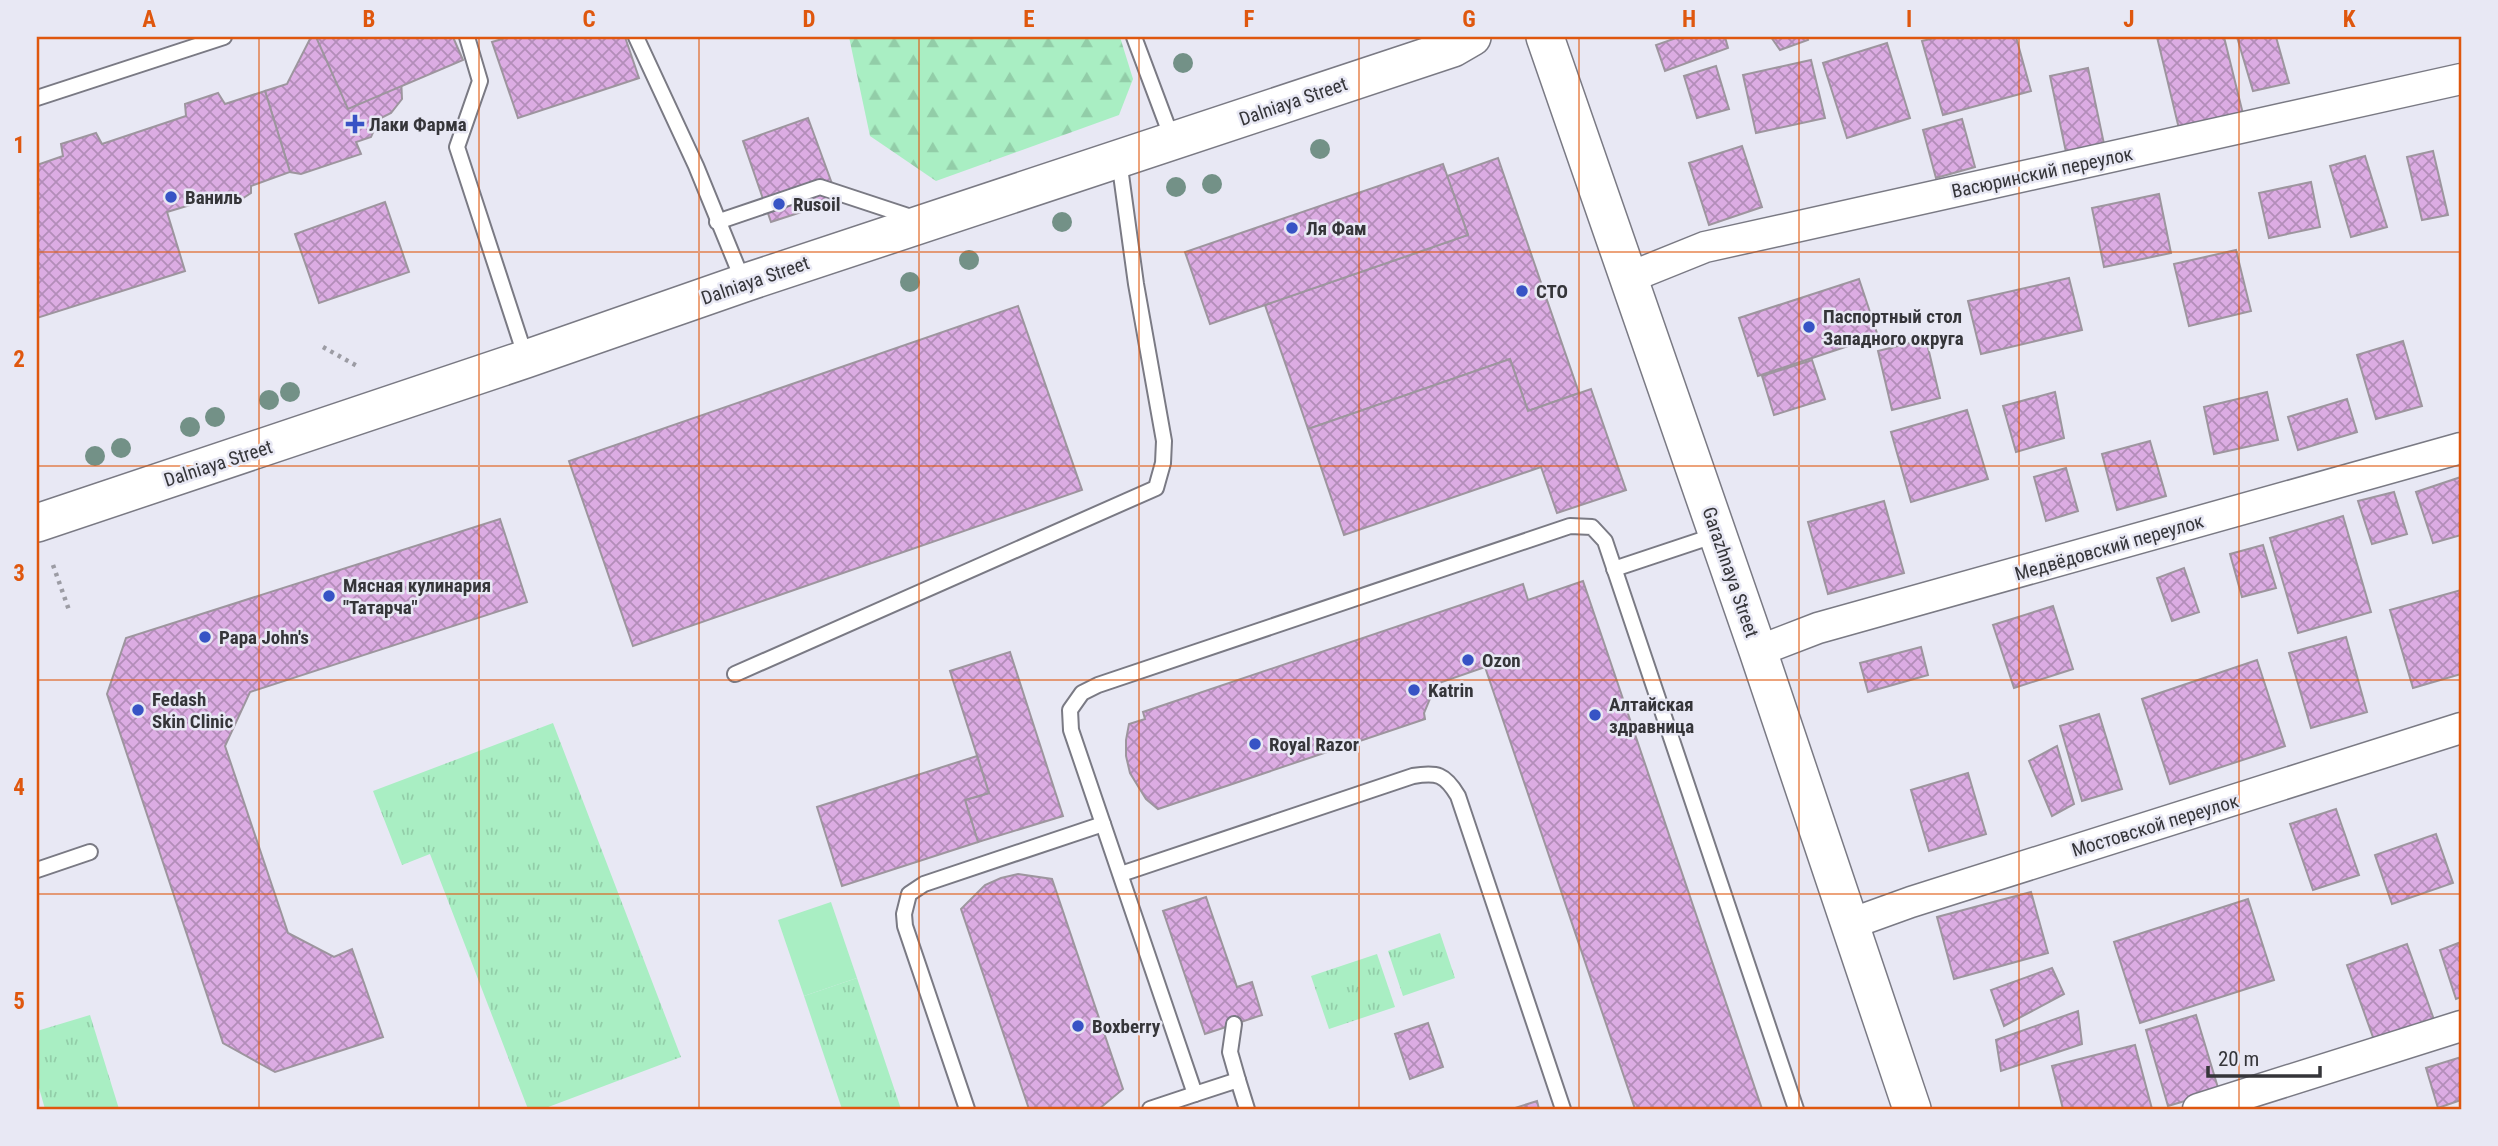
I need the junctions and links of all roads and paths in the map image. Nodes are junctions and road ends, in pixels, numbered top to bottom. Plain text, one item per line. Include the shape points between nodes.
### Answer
1 (223, 37) edge
2 (467, 37) edge
3 (636, 37) edge
4 (1134, 37) edge
5 (1472, 37) edge
6 (1545, 37) edge
7 (2461, 79) edge
8 (37, 98) edge
9 (1173, 142) junction
10 (1119, 160) junction
11 (717, 222) junction
12 (929, 223) junction
13 (1628, 278) junction
14 (744, 283) junction
15 (323, 347) dead end
16 (526, 359) junction
17 (357, 366) dead end
18 (2461, 448) edge
19 (37, 523) edge
20 (1717, 535) junction
21 (53, 565) dead end
22 (1614, 569) junction
23 (70, 613) dead end
24 (1758, 651) junction
25 (735, 674) dead end
26 (2461, 728) edge
27 (1103, 824) junction
28 (90, 852) dead end
29 (37, 870) edge
30 (1121, 874) junction
31 (1850, 924) junction
32 (1234, 1024) dead end
33 (2461, 1026) edge
34 (1238, 1080) junction
35 (1195, 1094) junction
36 (967, 1109) edge
37 (1150, 1109) edge
38 (1247, 1109) edge
39 (1563, 1109) edge
40 (1796, 1109) edge
41 (1912, 1109) edge
42 (2198, 1109) edge

1 - 8 lane
2 - 16 lane via 480,81 457,148
3 - 11 lane
4 - 9 lane
5 - 9 street, Dalniaya Street via 1453,48
6 - 13 street, Garazhnaya Street
7 - 13 street, Васюринский переулок via 1704,247
9 - 10 street, Dalniaya Street
10 - 12 street, Dalniaya Street
10 - 25 lane via 1164,441 1156,488
11 - 12 lane via 820,187
11 - 14 lane
12 - 14 street, Dalniaya Street
13 - 20 street, Garazhnaya Street
14 - 16 street, Dalniaya Street
15 - 17 path
16 - 19 street, Dalniaya Street
18 - 24 street, Медвёдовский переулок via 1818,628
20 - 22 lane
20 - 24 street, Garazhnaya Street
21 - 23 path
22 - 27 lane via 1605,541 1592,527 1570,526 1098,685 1082,693 1070,710 1072,730
22 - 40 lane
24 - 31 street, Garazhnaya Street
26 - 31 street, Мостовской переулок
27 - 30 lane
27 - 36 lane via 924,884 909,894 905,926
28 - 29 lane
30 - 35 lane
30 - 39 lane via 1412,776 1431,773 1449,780
31 - 41 street, Garazhnaya Street
32 - 34 lane via 1230,1052
33 - 42 street
34 - 35 lane
34 - 38 lane
35 - 37 lane

